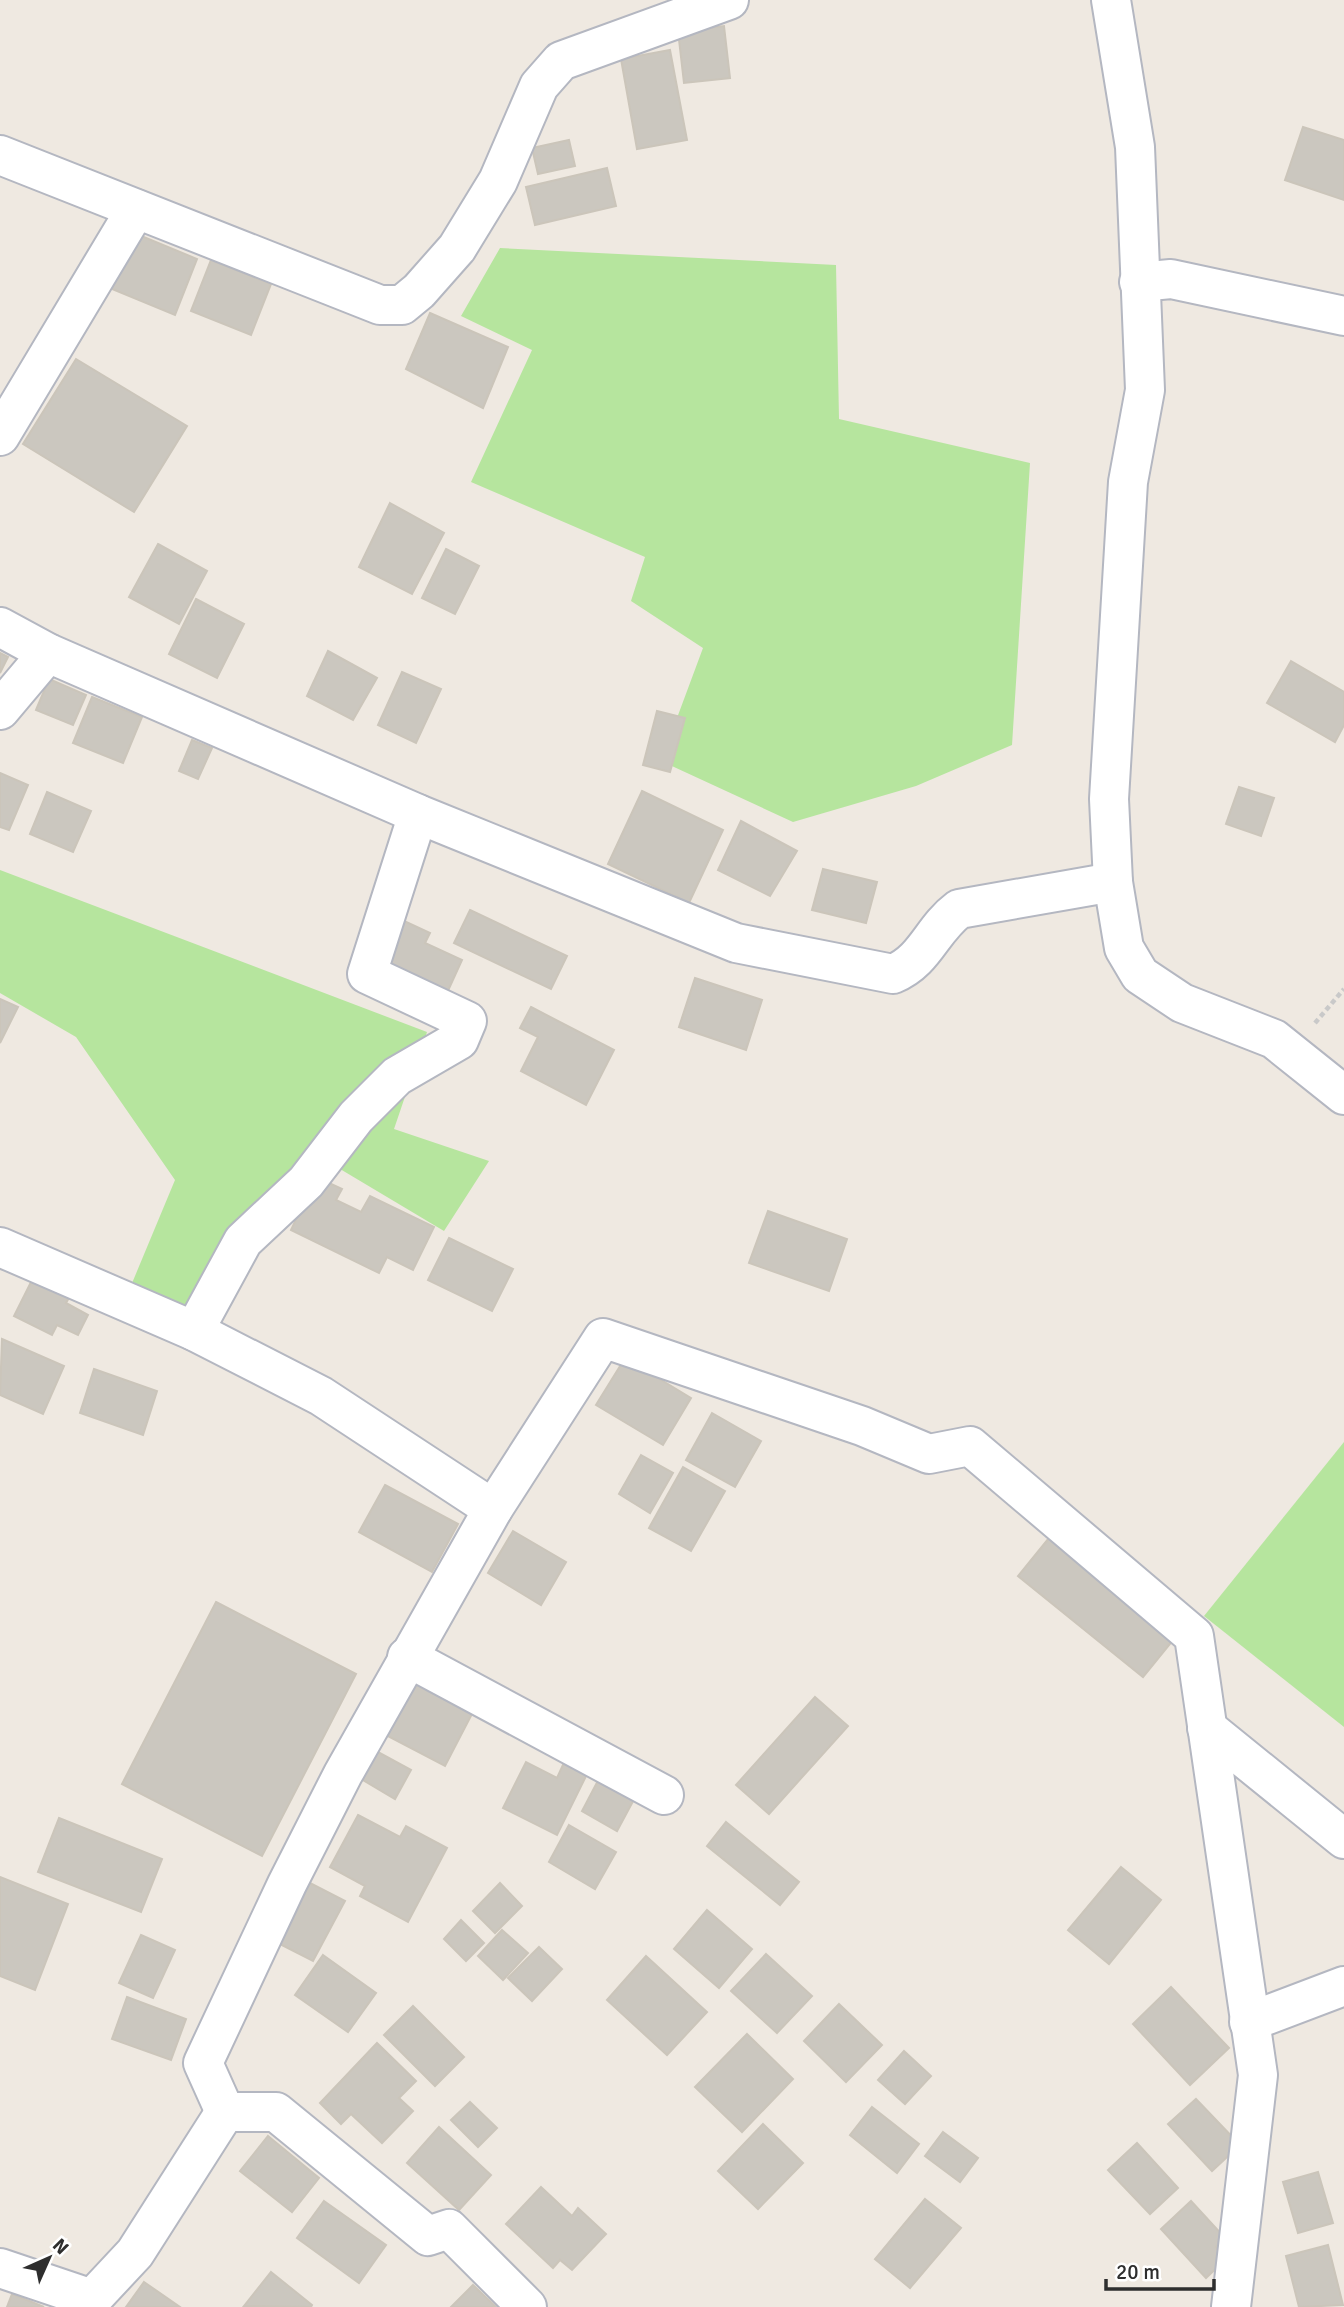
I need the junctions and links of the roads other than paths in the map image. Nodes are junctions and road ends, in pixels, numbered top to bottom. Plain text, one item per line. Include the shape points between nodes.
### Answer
1 (729, 0) edge
2 (1111, 0) edge
3 (0, 155) edge
4 (136, 209) junction
5 (1139, 282) junction
6 (1344, 316) edge
7 (0, 436) edge
8 (0, 627) edge
9 (48, 653) junction
10 (0, 710) edge
11 (418, 814) junction
12 (1114, 882) junction
13 (1344, 1095) edge
14 (0, 1247) edge
15 (194, 1331) junction
16 (493, 1509) junction
17 (407, 1657) junction
18 (1206, 1728) junction
19 (664, 1795) dead end
20 (1344, 1839) edge
21 (1344, 1986) edge
22 (1249, 2022) junction
23 (225, 2112) junction
24 (0, 2268) edge
25 (91, 2303) edge
26 (527, 2307) edge
27 (1231, 2307) edge

1 - 4 street via 561,61 539,86 498,181 457,248 402,305 380,305
2 - 5 street via 1135,147
3 - 4 street
4 - 7 street
5 - 6 street via 1171,279
5 - 12 street via 1145,390 1126,509 1109,799
8 - 9 street
9 - 10 street
9 - 11 street
11 - 12 street via 736,943 893,974 911,966 943,921 958,909
11 - 15 street via 367,974 467,1021 459,1040 397,1076 356,1117 306,1182 243,1241
12 - 13 street via 1124,948 1140,975 1182,1003 1274,1039
14 - 15 street
15 - 16 street via 321,1396
16 - 17 street
16 - 18 street via 603,1338 862,1426 929,1454 970,1446 1194,1636
17 - 19 street
17 - 23 street via 286,1884 202,2063
18 - 20 street
18 - 22 street
21 - 22 street
22 - 27 street via 1258,2075
23 - 25 street via 135,2253
23 - 26 street via 276,2112 428,2236 449,2229
24 - 25 street

